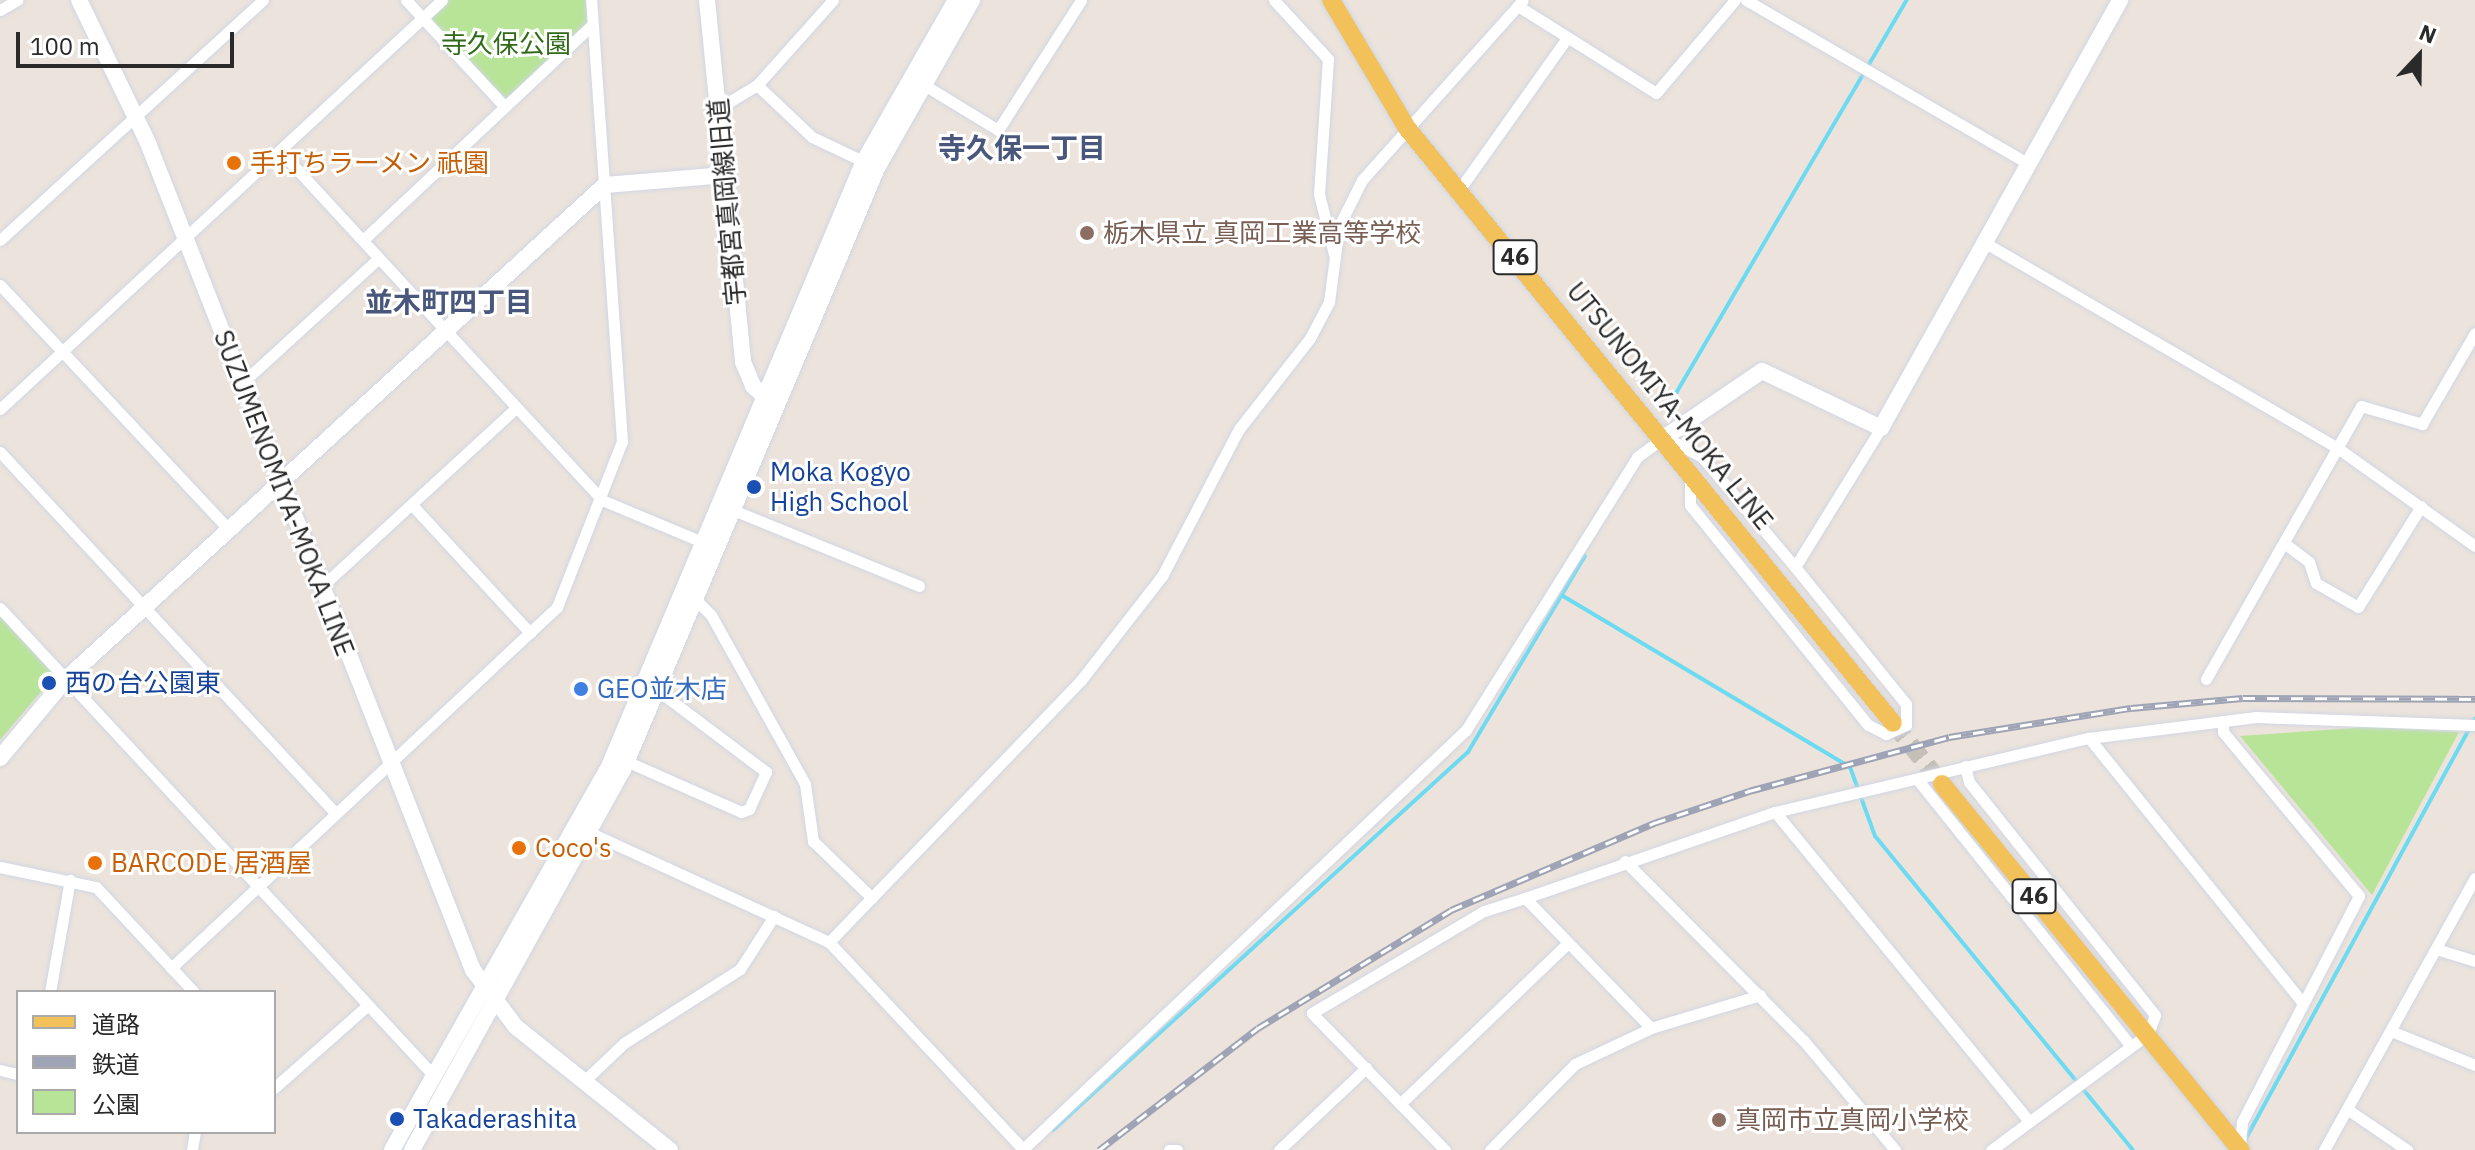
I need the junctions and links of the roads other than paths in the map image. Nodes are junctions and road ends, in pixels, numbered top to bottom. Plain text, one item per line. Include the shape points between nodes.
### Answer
1 (17, 0) edge
2 (79, 0) edge
3 (263, 0) edge
4 (406, 0) edge
5 (442, 0) edge
6 (591, 0) edge
7 (707, 0) edge
8 (833, 0) edge
9 (956, 0) edge
10 (972, 0) edge
11 (1081, 0) edge
12 (1274, 0) edge
13 (1331, 0) edge
14 (1735, 0) edge
15 (1746, 0) edge
16 (2120, 0) edge
17 (1520, 3) edge
18 (0, 10) edge
19 (422, 18) junction
20 (592, 25) junction
21 (1567, 38) junction
22 (921, 83) junction
23 (757, 85) junction
24 (504, 106) junction
25 (719, 108) junction
26 (136, 118) junction
27 (1407, 128) junction
28 (281, 152) junction
29 (2027, 163) junction
30 (871, 164) junction
31 (726, 175) junction
32 (605, 185) junction
33 (1459, 190) junction
34 (185, 238) junction
35 (0, 240) edge
36 (363, 240) junction
37 (1982, 241) junction
38 (1334, 255) junction
39 (379, 258) junction
40 (0, 285) edge
41 (445, 331) junction
42 (2475, 333) edge
43 (63, 351) junction
44 (242, 383) junction
45 (770, 401) junction
46 (0, 409) edge
47 (515, 409) junction
48 (1881, 428) junction
49 (1665, 437) junction
50 (2339, 449) junction
51 (0, 452) edge
52 (1690, 473) junction
53 (281, 484) junction
54 (602, 500) junction
55 (412, 505) junction
56 (2421, 506) junction
57 (733, 510) junction
58 (229, 530) junction
59 (705, 543) junction
60 (2284, 543) junction
61 (2475, 546) edge
62 (1795, 567) junction
63 (919, 586) dead end
64 (319, 589) junction
65 (696, 600) junction
66 (0, 608) edge
67 (145, 608) junction
68 (530, 633) junction
69 (66, 679) junction
70 (2206, 679) dead end
71 (657, 690) junction
72 (2223, 721) junction
73 (1893, 723) tunnel mouth
74 (2475, 725) edge
75 (2089, 738) junction
76 (0, 758) edge
77 (626, 761) junction
78 (390, 765) junction
79 (1965, 766) junction
80 (1917, 779) junction
81 (1942, 784) tunnel mouth
82 (1775, 812) junction
83 (336, 813) junction
84 (584, 830) junction
85 (1625, 861) junction
86 (0, 867) edge
87 (2475, 878) edge
88 (70, 880) junction
89 (259, 888) junction
90 (872, 898) junction
91 (1525, 898) junction
92 (774, 916) junction
93 (829, 942) junction
94 (1568, 943) junction
95 (2436, 949) junction
96 (2475, 961) edge
97 (171, 968) junction
98 (484, 988) junction
99 (50, 990) edge
100 (192, 990) edge
101 (1760, 995) junction
102 (493, 1003) junction
103 (2303, 1003) junction
104 (367, 1006) junction
105 (1651, 1028) junction
106 (2391, 1031) junction
107 (2148, 1034) junction
108 (2130, 1045) junction
109 (2475, 1065) edge
110 (1366, 1068) junction
111 (434, 1076) junction
112 (583, 1082) junction
113 (276, 1083) edge
114 (1400, 1104) junction
115 (2347, 1109) junction
116 (2029, 1121) junction
117 (1022, 1149) edge
118 (1440, 1149) edge
119 (2239, 1149) edge
120 (392, 1150) edge
121 (412, 1150) edge
122 (670, 1150) edge
123 (1169, 1150) edge
124 (1177, 1150) edge
125 (1279, 1150) edge
126 (1490, 1150) edge
127 (1895, 1150) edge
128 (1991, 1150) edge
129 (2324, 1150) edge
130 (2407, 1150) edge

1 - 18 street
2 - 26 street, SUZUMENOMIYA-MOKA LINE
3 - 26 street
4 - 19 street
5 - 19 street
6 - 20 street
7 - 25 street, 宇都宮真岡線旧道
8 - 23 street
9 - 30 street
10 - 22 street
11 - 22 street via 998,130
12 - 38 street via 1328,59 1319,194
13 - 27 main road, UTSUNOMIYA-MOKA LINE / 46
14 - 21 street via 1656,93
15 - 29 street
16 - 29 street
17 - 21 street
17 - 27 street
19 - 24 street
19 - 28 street
20 - 24 street
20 - 32 street
21 - 33 street
22 - 30 street
23 - 25 street
23 - 30 street via 812,137
24 - 36 street
25 - 31 street, 宇都宮真岡線旧道
26 - 34 street, SUZUMENOMIYA-MOKA LINE
26 - 35 street
27 - 33 main road, UTSUNOMIYA-MOKA LINE / 46
27 - 38 street via 1362,180
28 - 34 street
28 - 36 street
29 - 37 street
30 - 45 street
31 - 32 street
31 - 45 street, 宇都宮真岡線旧道 via 743,362
32 - 41 street
32 - 54 street via 622,416
33 - 49 main road, UTSUNOMIYA-MOKA LINE / 46
34 - 43 street
34 - 44 street, SUZUMENOMIYA-MOKA LINE
36 - 39 street
37 - 48 street
37 - 50 street
38 - 90 street via 1329,302 1310,338 1239,429 1162,576 1081,680
39 - 41 street
39 - 44 street
40 - 43 street
41 - 47 street
41 - 53 street
42 - 50 street via 2422,424 2361,406
43 - 46 street
43 - 58 street
44 - 53 street, SUZUMENOMIYA-MOKA LINE
45 - 57 street
45 - 59 street
47 - 54 street
47 - 55 street
48 - 49 street via 1762,371
48 - 62 street
49 - 52 main road, UTSUNOMIYA-MOKA LINE / 46
49 - 62 street via 1702,457
49 - 117 street via 1637,457 1466,730
50 - 56 street
50 - 60 street
51 - 67 street
52 - 62 street via 1690,505 1868,725 1886,734 1906,725 1906,704
52 - 73 main road, UTSUNOMIYA-MOKA LINE / 46
53 - 58 street
53 - 64 street, SUZUMENOMIYA-MOKA LINE
54 - 59 street
54 - 68 street via 557,607
55 - 64 street
55 - 68 street
56 - 60 street via 2358,607 2316,583 2309,562
56 - 61 street
57 - 63 street
57 - 65 street
58 - 67 street
59 - 84 street
60 - 70 street
64 - 78 street, SUZUMENOMIYA-MOKA LINE
65 - 71 street
65 - 90 street via 711,615 805,784 813,841
66 - 69 street
67 - 69 street
67 - 83 street
68 - 78 street
69 - 76 street
69 - 89 street
71 - 77 street
71 - 77 street via 766,772 749,809 741,812
72 - 74 street via 2383,717
72 - 75 street
72 - 103 street via 2223,732 2359,896
75 - 79 street
75 - 103 street
77 - 84 street
78 - 83 street
78 - 98 street, SUZUMENOMIYA-MOKA LINE
79 - 80 street
79 - 107 street via 1969,782 2154,1008
80 - 82 street
80 - 108 street
81 - 107 main road, 46
82 - 85 street
82 - 116 street
83 - 89 street
84 - 92 street
84 - 98 street
84 - 102 street
85 - 91 street
85 - 101 street
86 - 88 street
87 - 95 street
88 - 97 street via 96,887
88 - 99 street
89 - 97 street
89 - 104 street
90 - 93 street
91 - 94 street
91 - 110 street via 1471,918 1312,1013
92 - 93 street
92 - 112 street via 740,969 624,1043
93 - 117 street
94 - 105 street
94 - 114 street
95 - 96 street
95 - 106 street
97 - 100 street
98 - 102 street, SUZUMENOMIYA-MOKA LINE
98 - 111 street
101 - 105 street
101 - 127 street
102 - 112 street, SUZUMENOMIYA-MOKA LINE
102 - 121 street
103 - 119 street via 2242,1122
104 - 111 street
104 - 113 street
105 - 126 street via 1575,1064
106 - 109 street
106 - 115 street
107 - 108 street
107 - 119 main road, 46
108 - 116 street
110 - 114 street
110 - 125 street
111 - 120 street
112 - 122 street, SUZUMENOMIYA-MOKA LINE
114 - 118 street
115 - 129 street
115 - 130 street
116 - 128 street
123 - 124 street

